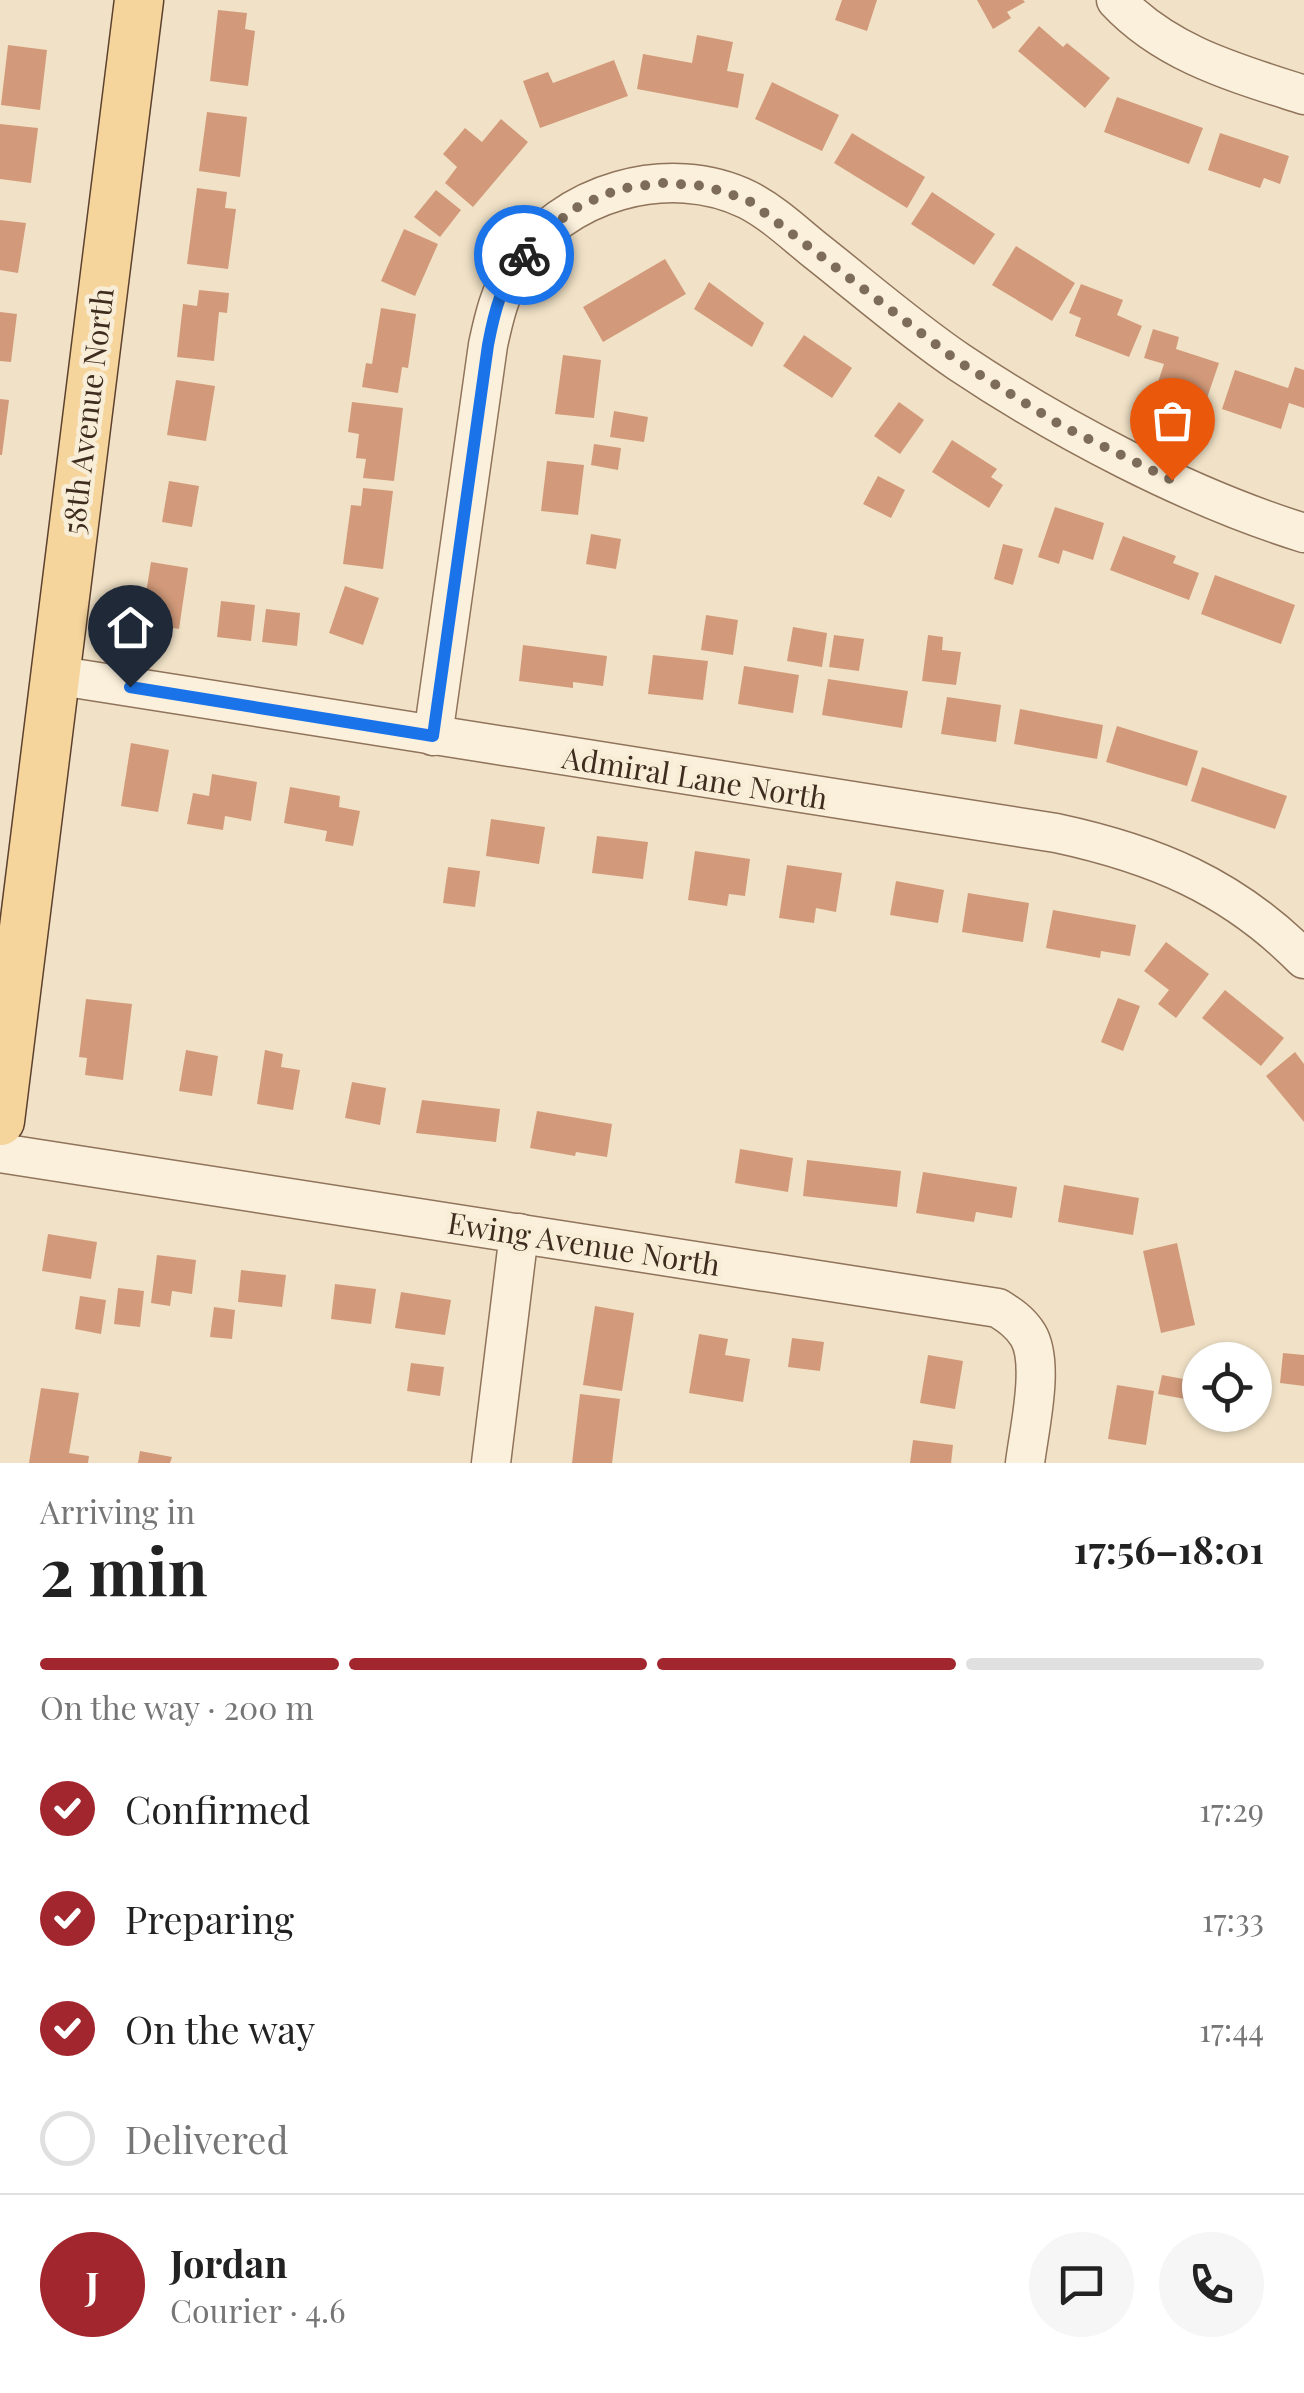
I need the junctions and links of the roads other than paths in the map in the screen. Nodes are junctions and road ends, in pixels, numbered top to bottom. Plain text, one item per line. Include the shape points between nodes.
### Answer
1 (140, 0) edge
2 (1116, 0) edge
3 (1304, 95) edge
4 (1304, 533) edge
5 (54, 675) junction
6 (433, 736) junction
7 (10, 954) edge
8 (1304, 959) edge
9 (0, 1120) edge
10 (0, 1153) edge
11 (518, 1233) junction
12 (491, 1463) edge
13 (1025, 1463) edge

1 - 5 main road, 58th Avenue North
2 - 3 street via 1173,46
4 - 6 street via 1062,426 956,360 748,200 705,186 619,189 579,206 544,232 516,264 497,303
5 - 6 street, Admiral Lane North
5 - 7 main road, 58th Avenue North
6 - 8 street, Admiral Lane North via 1119,847 1181,870 1238,902
7 - 9 main road, 58th Avenue North
10 - 11 street, Ewing Avenue North
11 - 12 street
11 - 13 street, Ewing Avenue North via 998,1308 1030,1337 1037,1359

